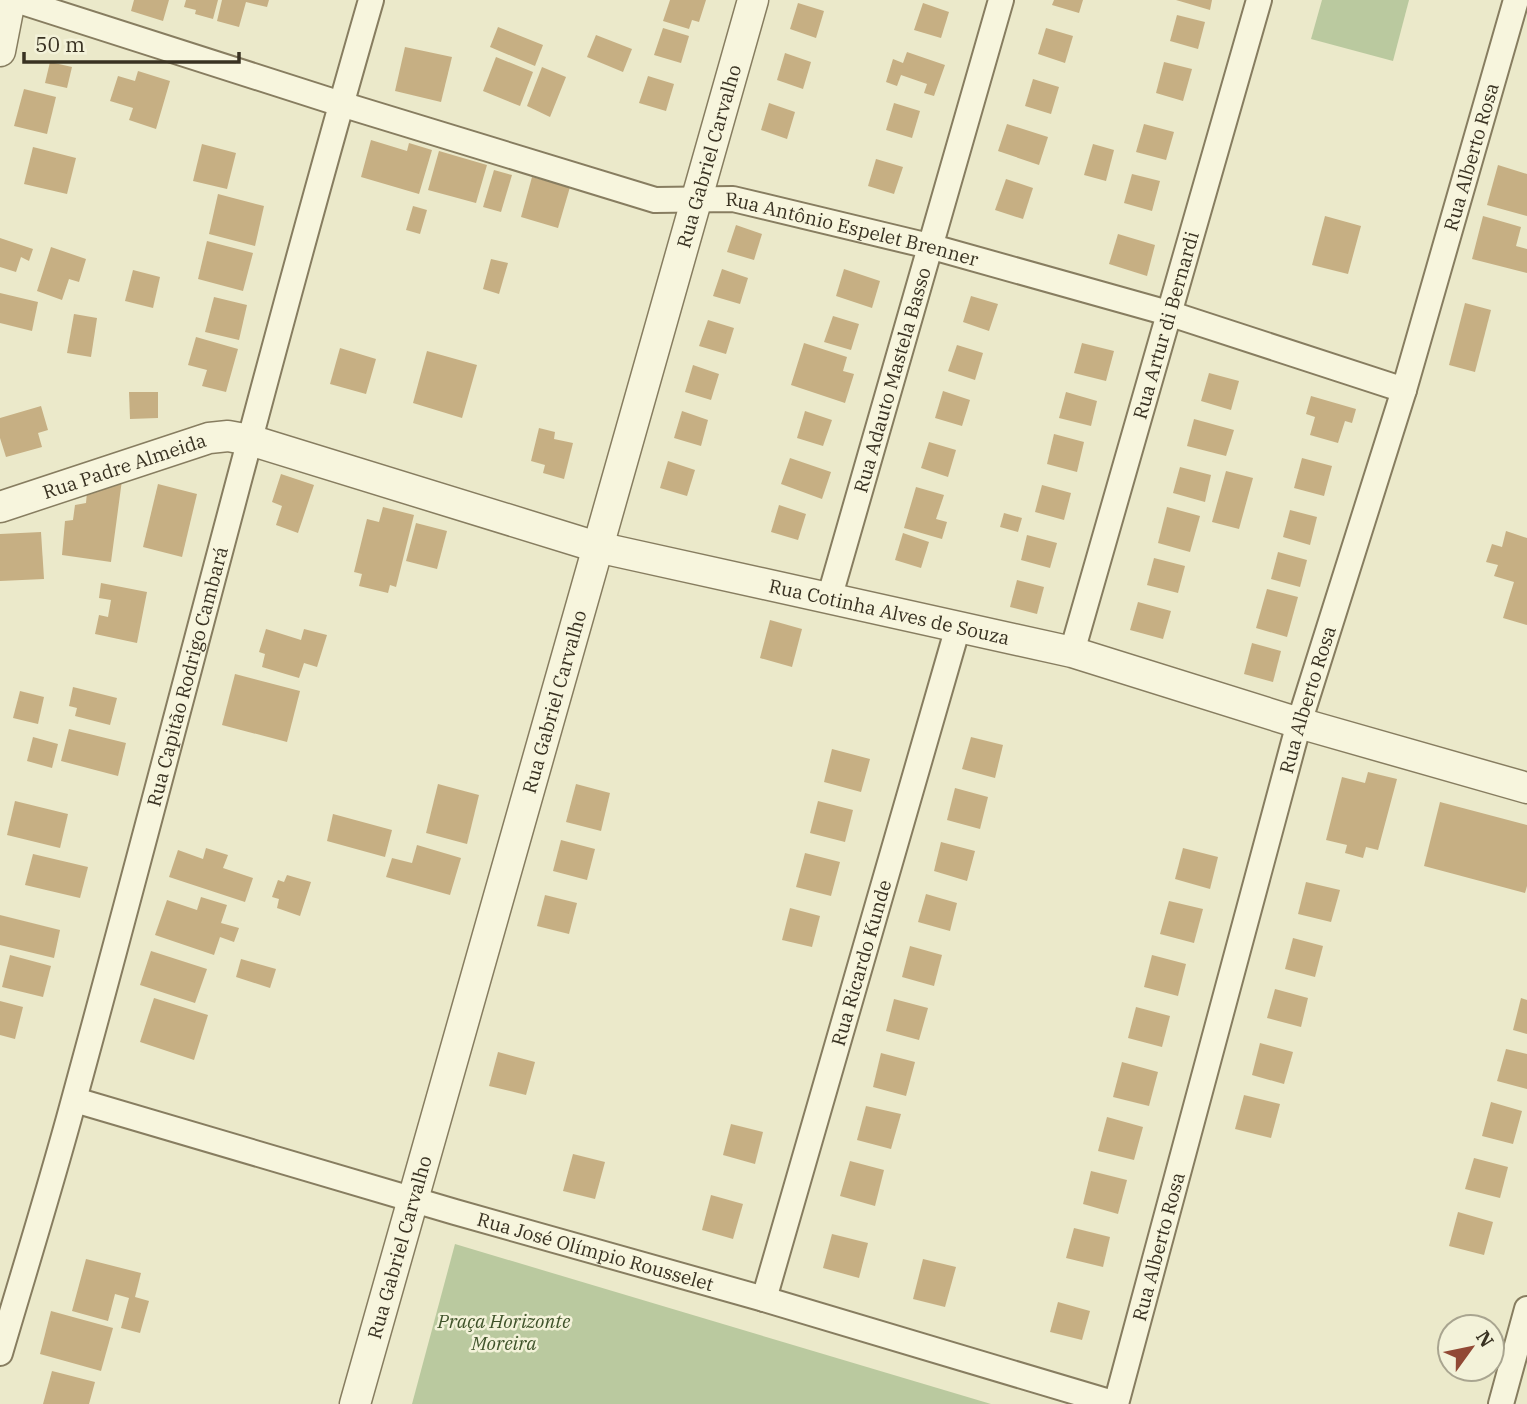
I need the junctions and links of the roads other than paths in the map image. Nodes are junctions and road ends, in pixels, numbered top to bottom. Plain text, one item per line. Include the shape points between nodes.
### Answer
1 (10, 0) edge
2 (16, 0) edge
3 (371, 0) edge
4 (752, 0) edge
5 (1001, 0) edge
6 (1259, 0) edge
7 (1516, 0) edge
8 (0, 51) edge
9 (341, 104) junction
10 (696, 200) junction
11 (929, 246) junction
12 (1168, 313) junction
13 (1404, 390) junction
14 (250, 440) junction
15 (0, 507) edge
16 (597, 547) junction
17 (829, 598) junction
18 (958, 627) junction
19 (1072, 652) junction
20 (1299, 723) junction
21 (1527, 788) edge
22 (75, 1100) junction
23 (413, 1199) junction
24 (764, 1299) junction
25 (1527, 1310) edge
26 (0, 1353) edge
27 (355, 1404) edge
28 (1116, 1404) edge
29 (1501, 1404) edge

1 - 8 street
2 - 9 street, Rua Antônio Espelet Brenner
3 - 9 street, Rua Capitão Rodrigo Cambará
4 - 10 street, Rua Gabriel Carvalho
5 - 11 street, Rua Adauto Mastela Basso
6 - 12 street, Rua Artur di Bernardi
7 - 13 street, Rua Alberto Rosa
9 - 10 street, Rua Antônio Espelet Brenner via 655,200
9 - 14 street, Rua Capitão Rodrigo Cambará
10 - 11 street, Rua Antônio Espelet Brenner via 733,199
10 - 16 street, Rua Gabriel Carvalho
11 - 12 street, Rua Antônio Espelet Brenner
11 - 17 street, Rua Adauto Mastela Basso
12 - 13 street, Rua Antônio Espelet Brenner
12 - 19 street, Rua Artur di Bernardi
13 - 20 street, Rua Alberto Rosa
14 - 15 street, Rua Padre Almeida via 209,438
14 - 16 street, Rua Cotinha Alves de Souza
14 - 22 street, Rua Capitão Rodrigo Cambará
16 - 17 street, Rua Cotinha Alves de Souza
16 - 23 street, Rua Gabriel Carvalho
17 - 18 street, Rua Cotinha Alves de Souza
18 - 19 street, Rua Cotinha Alves de Souza
18 - 24 street, Rua Ricardo Kunde
19 - 20 street, Rua Cotinha Alves de Souza
20 - 21 street, Rua Cotinha Alves de Souza
20 - 28 street, Rua Alberto Rosa
22 - 23 street, Rua José Olímpio Rousselet
22 - 26 street, Rua Capitão Rodrigo Cambará
23 - 24 street, Rua José Olímpio Rousselet
23 - 27 street, Rua Gabriel Carvalho
24 - 28 street, Rua José Olímpio Rousselet
25 - 29 street

